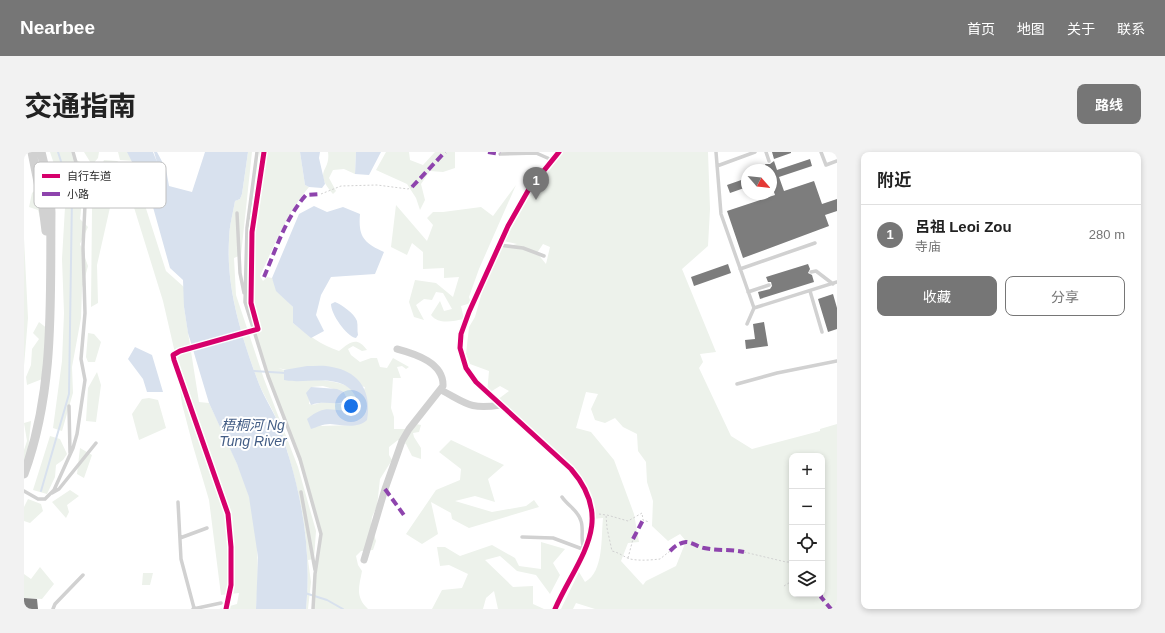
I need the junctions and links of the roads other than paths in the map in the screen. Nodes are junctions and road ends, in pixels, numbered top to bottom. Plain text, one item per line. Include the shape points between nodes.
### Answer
1 (32, 152) edge
2 (41, 152) edge
3 (73, 152) edge
4 (257, 152) edge
5 (559, 152) edge
6 (716, 152) edge
7 (755, 152) edge
8 (766, 152) edge
9 (821, 152) edge
10 (749, 153) edge
11 (500, 154) dead end
12 (552, 160) junction
13 (769, 161) dead end
14 (837, 161) edge
15 (34, 162) edge
16 (43, 162) edge
17 (76, 162) edge
18 (717, 166) junction
19 (43, 208) edge
20 (50, 208) edge
21 (84, 208) edge
22 (237, 213) dead end
23 (815, 243) dead end
24 (499, 244) junction
25 (544, 256) dead end
26 (51, 266) junction
27 (740, 269) junction
28 (810, 272) dead end
29 (837, 282) edge
30 (832, 284) junction
31 (768, 285) dead end
32 (810, 291) junction
33 (748, 292) junction
34 (245, 300) junction
35 (754, 308) junction
36 (747, 324) dead end
37 (822, 332) dead end
38 (397, 349) dead end
39 (837, 361) edge
40 (737, 384) dead end
41 (441, 390) junction
42 (500, 405) junction
43 (69, 406) dead end
44 (96, 443) dead end
45 (70, 455) junction
46 (24, 474) edge
47 (24, 491) edge
48 (301, 492) dead end
49 (51, 493) junction
50 (562, 497) dead end
51 (178, 502) dead end
52 (207, 528) dead end
53 (522, 537) dead end
54 (180, 538) junction
55 (585, 550) junction
56 (364, 560) dead end
57 (315, 574) junction
58 (83, 575) dead end
59 (221, 603) dead end
60 (53, 609) edge
61 (193, 609) edge
62 (313, 609) edge
63 (554, 609) edge

1 - 15 street
2 - 16 street
3 - 17 lane
4 - 34 lane via 247,228
5 - 12 street
6 - 18 lane
7 - 10 lane
8 - 13 lane
9 - 14 lane via 826,165
10 - 18 lane
11 - 12 lane via 536,154
12 - 24 street via 522,199
18 - 27 lane via 721,214
19 - 26 street
20 - 26 street
21 - 45 lane via 82,247 85,313 81,359 85,380 77,434
22 - 34 lane via 240,273
23 - 27 lane
24 - 25 lane via 523,248
24 - 42 street via 469,312 461,334 460,348 462,360 470,376
26 - 46 street via 48,360 44,394
27 - 33 lane
28 - 30 lane via 816,271
29 - 30 lane
30 - 32 lane
31 - 33 lane
32 - 35 lane
32 - 37 lane
33 - 35 lane
34 - 57 lane via 268,376 300,459 321,534
35 - 36 lane
38 - 41 street via 417,354 441,374
39 - 40 lane
41 - 42 street via 475,407
41 - 56 street via 402,441
42 - 55 street via 575,474 586,492 592,514 592,529
43 - 45 lane
44 - 49 lane via 59,489
45 - 49 lane
47 - 49 lane via 41,500
48 - 57 lane
50 - 55 lane via 579,515 582,523 582,545
51 - 54 lane
52 - 54 lane
53 - 55 lane via 553,538
54 - 61 lane via 181,559
55 - 63 street
57 - 62 lane
58 - 60 lane
59 - 61 lane

